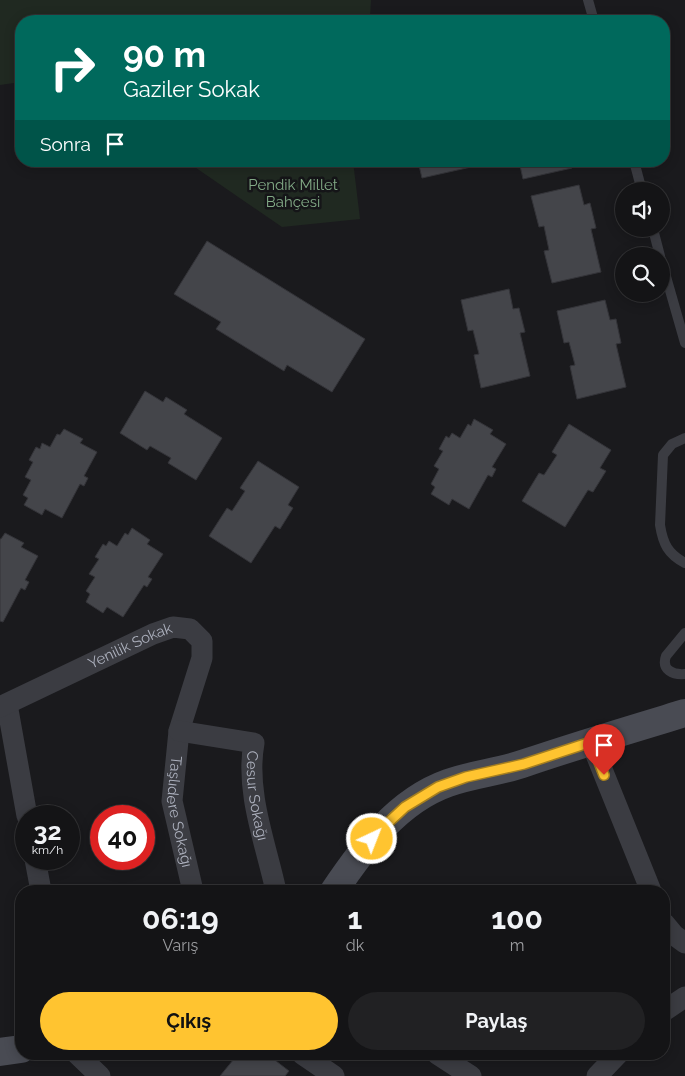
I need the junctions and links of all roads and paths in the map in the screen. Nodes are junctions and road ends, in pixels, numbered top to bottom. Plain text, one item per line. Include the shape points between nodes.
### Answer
1 (588, 0) edge
2 (592, 15) edge
3 (636, 167) edge
4 (640, 182) edge
5 (670, 290) edge
6 (685, 343) edge
7 (685, 438) edge
8 (685, 563) edge
9 (685, 633) edge
10 (685, 674) edge
11 (4, 705) edge
12 (685, 712) edge
13 (179, 731) junction
14 (591, 742) junction
15 (548, 754) junction
16 (25, 805) edge
17 (37, 870) edge
18 (39, 885) edge
19 (193, 885) edge
20 (275, 885) edge
21 (327, 885) edge
22 (338, 885) edge
23 (649, 885) edge
24 (670, 930) edge
25 (685, 943) edge
26 (685, 997) edge
27 (670, 1007) edge
28 (15, 1050) edge
29 (0, 1052) edge
30 (83, 1060) edge
31 (311, 1060) edge
32 (446, 1060) edge
33 (612, 1060) edge
34 (100, 1076) edge
35 (334, 1076) edge
36 (471, 1076) edge
37 (597, 1076) edge

1 - 2 lane
3 - 4 lane
5 - 6 lane
7 - 8 lane via 672,444 663,455 660,525 669,551
9 - 10 lane via 665,660 671,673
11 - 13 street, Yenilik Sokak via 153,634 173,627 190,629 202,640 202,658
11 - 16 street
12 - 14 street
13 - 19 street, Taşlıdere Sokağı via 172,801
13 - 20 street, Cesur Sokağı via 254,743 254,794
14 - 15 street
14 - 23 street
15 - 21 street via 521,755 489,762 445,775 416,789 390,808 359,840
15 - 22 street via 524,764 457,780 405,807 364,848
17 - 18 street
24 - 25 street
26 - 27 street
28 - 29 street
30 - 34 street
31 - 35 street
32 - 36 street
33 - 37 street

